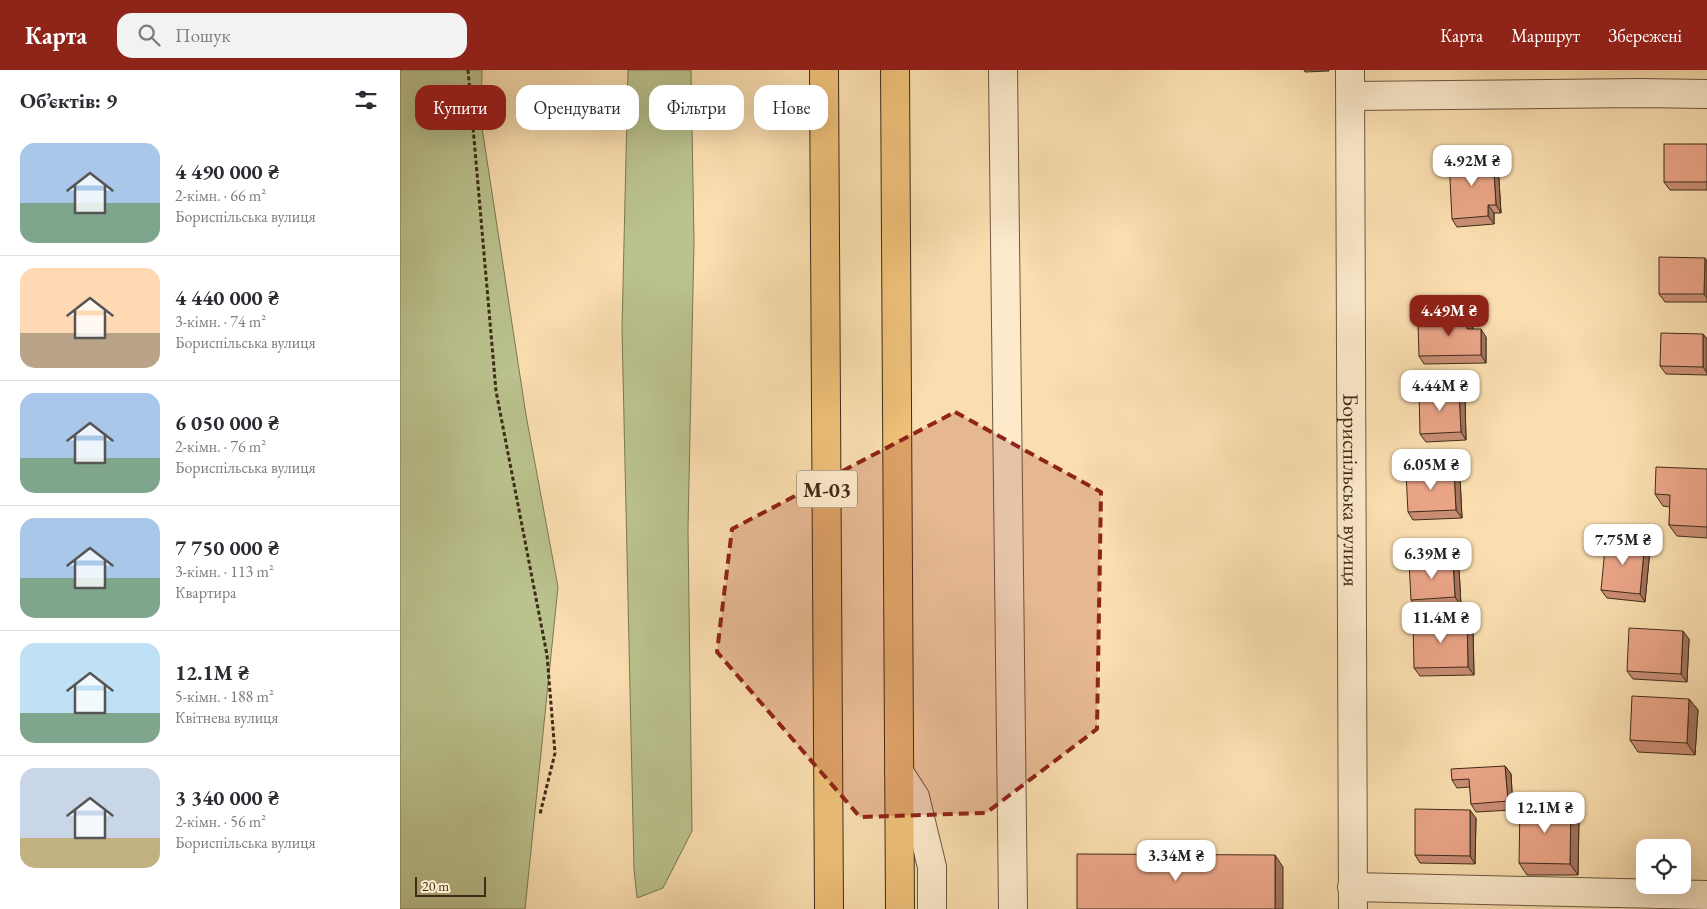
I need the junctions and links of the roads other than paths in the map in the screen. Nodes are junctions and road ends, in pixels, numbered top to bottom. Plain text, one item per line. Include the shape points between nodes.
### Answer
1 (824, 70) edge
2 (895, 70) edge
3 (1003, 70) edge
4 (1350, 83) edge
5 (1707, 94) edge
6 (899, 772) junction
7 (1707, 895) edge
8 (1352, 898) edge
9 (829, 909) edge
10 (900, 909) edge
11 (932, 909) edge
12 (1013, 909) edge

1 - 9 highway, М-03
2 - 6 highway
3 - 12 street
4 - 5 street
4 - 8 street, Бориспільська вулиця
6 - 10 highway
6 - 11 street via 915,796 930,858
7 - 8 street

